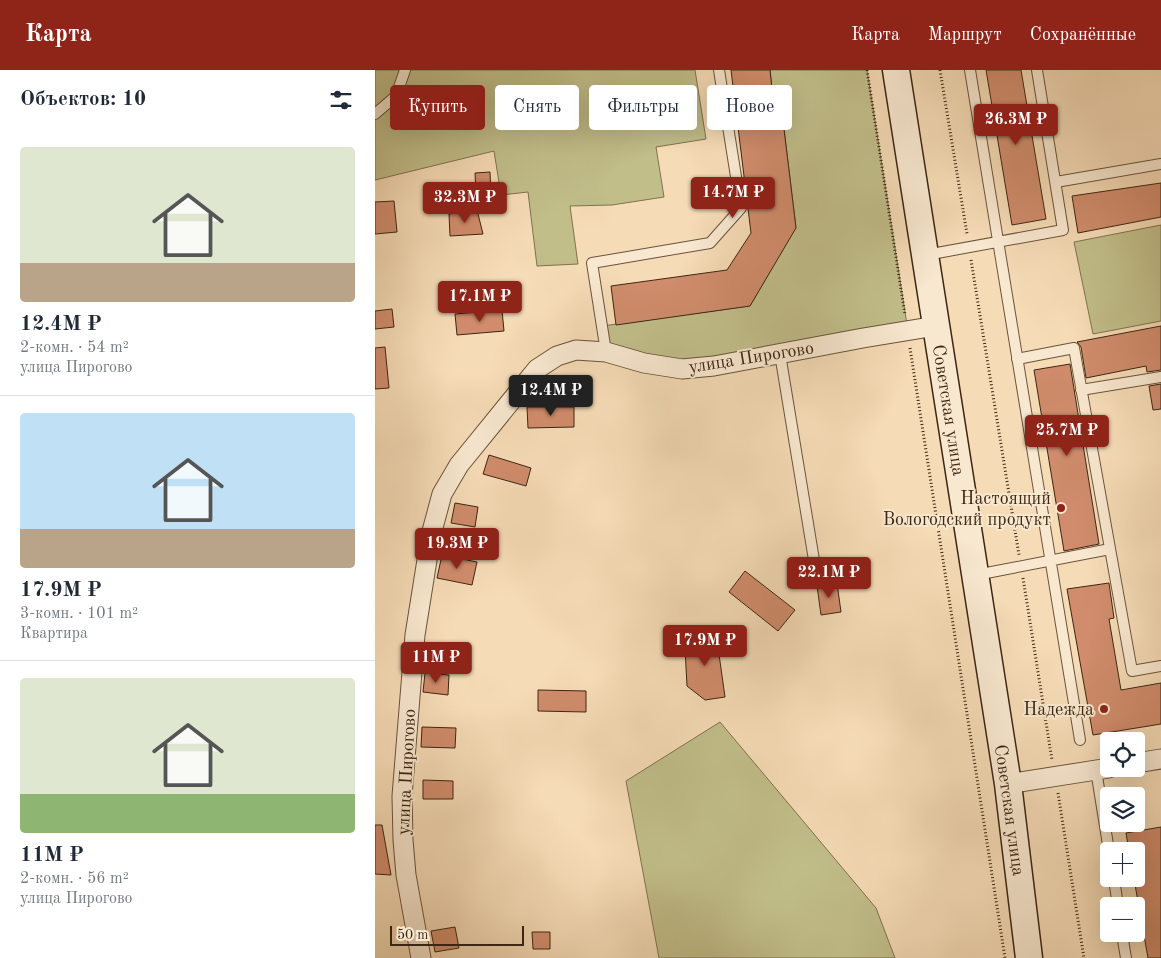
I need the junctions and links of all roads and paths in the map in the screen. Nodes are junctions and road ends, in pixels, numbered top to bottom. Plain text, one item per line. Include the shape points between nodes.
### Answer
1 (405, 70) edge
2 (719, 70) edge
3 (867, 70) edge
4 (896, 70) edge
5 (940, 70) edge
6 (970, 70) edge
7 (1037, 70) edge
8 (375, 114) edge
9 (1161, 164) edge
10 (1056, 182) junction
11 (967, 237) dead end
12 (998, 242) junction
13 (924, 256) junction
14 (971, 257) dead end
15 (935, 326) junction
16 (908, 331) junction
17 (606, 352) junction
18 (780, 354) junction
19 (1017, 359) junction
20 (1161, 377) edge
21 (1081, 390) junction
22 (1110, 549) junction
23 (1050, 561) junction
24 (815, 566) dead end
25 (1021, 566) junction
26 (975, 575) junction
27 (1161, 666) edge
28 (1080, 740) dead end
29 (1161, 759) edge
30 (1145, 762) edge
31 (1100, 769) edge
32 (1104, 777) edge
33 (1008, 784) junction
34 (1108, 842) edge
35 (1123, 942) edge
36 (421, 958) edge
37 (1005, 958) edge
38 (1029, 958) edge
39 (1126, 958) edge

1 - 8 lane via 396,96
2 - 17 lane via 741,208 710,243 592,262
3 - 16 path
4 - 13 main road, Советская улица
5 - 11 path
6 - 12 lane
7 - 10 lane
9 - 10 lane
10 - 12 lane via 1063,230
12 - 13 lane
12 - 19 lane
13 - 15 main road, Советская улица
14 - 25 path
15 - 16 street, улица Пирогово
15 - 26 main road, Советская улица
16 - 18 street, улица Пирогово
16 - 37 path
17 - 18 street, улица Пирогово via 682,369
17 - 36 street, улица Пирогово via 576,350 557,356 537,369 459,465 442,494 431,535 415,635 402,796 406,875
18 - 24 lane
19 - 21 lane via 1073,348
19 - 23 lane
20 - 21 lane
21 - 22 lane
22 - 23 lane
22 - 27 lane via 1132,671
23 - 25 lane
23 - 28 lane
25 - 26 lane
26 - 33 main road, Советская улица
29 - 30 street
31 - 33 street
32 - 34 lane
33 - 38 main road, Советская улица
35 - 39 lane

